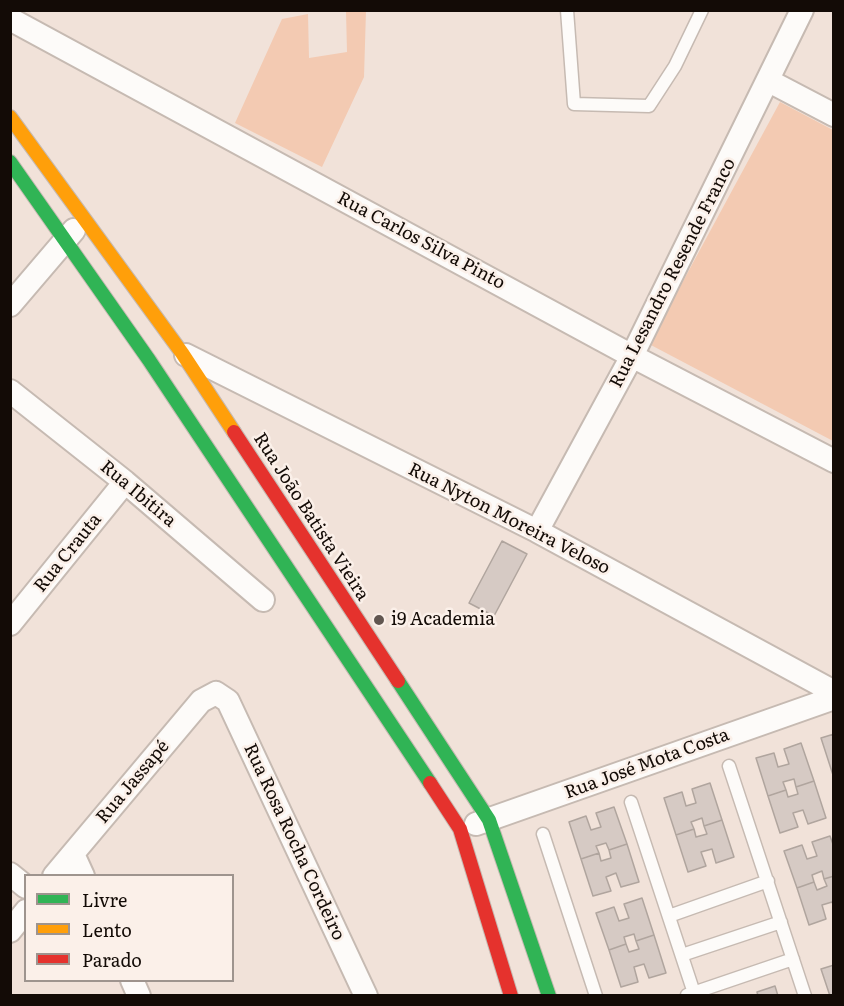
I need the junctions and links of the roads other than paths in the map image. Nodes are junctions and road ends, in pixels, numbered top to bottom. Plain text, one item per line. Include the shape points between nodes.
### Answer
1 (567, 10) edge
2 (702, 10) edge
3 (802, 10) edge
4 (10, 19) edge
5 (769, 81) junction
6 (834, 115) edge
7 (10, 117) edge
8 (10, 162) edge
9 (83, 220) junction
10 (65, 240) junction
11 (10, 305) edge
12 (182, 353) junction
13 (632, 356) junction
14 (10, 391) edge
15 (834, 461) edge
16 (125, 482) junction
17 (537, 531) junction
18 (263, 600) dead end
19 (10, 624) edge
20 (834, 692) edge
21 (216, 693) joint
22 (834, 698) edge
23 (729, 766) dead end
24 (631, 802) dead end
25 (489, 820) junction
26 (460, 830) junction
27 (543, 834) dead end
28 (73, 854) junction
29 (10, 874) edge
30 (56, 874) edge
31 (82, 874) edge
32 (768, 881) junction
33 (24, 885) edge
34 (24, 914) edge
35 (669, 916) junction
36 (781, 922) junction
37 (10, 931) edge
38 (682, 955) junction
39 (793, 959) junction
40 (132, 982) edge
41 (692, 995) edge
42 (139, 996) edge
43 (366, 996) edge
44 (512, 996) edge
45 (549, 996) edge
46 (597, 996) edge
47 (805, 996) edge

1 - 2 lane via 574,104 649,106 675,66
3 - 5 street, Rua Lesandro Resende Franco
4 - 13 street, Rua Carlos Silva Pinto
5 - 6 street
5 - 13 street, Rua Lesandro Resende Franco
7 - 9 street, Rua João Batista Vieira
8 - 10 street
9 - 10 street
9 - 12 street, Rua João Batista Vieira
10 - 11 street
10 - 26 street via 149,360
12 - 17 street, Rua Nyton Moreira Veloso
12 - 25 street, Rua João Batista Vieira
13 - 15 street, Rua Carlos Silva Pinto
13 - 17 street, Rua Lesandro Resende Franco
14 - 16 street, Rua Ibitira
16 - 18 street, Rua Ibitira
16 - 19 street, Rua Crauta
17 - 20 street, Rua Nyton Moreira Veloso
21 - 28 street, Rua Jassapé via 201,701
21 - 43 street, Rua Rosa Rocha Cordeiro via 228,701
22 - 25 street, Rua José Mota Costa
23 - 32 lane
24 - 35 lane
25 - 26 street, Rua José Mota Costa
25 - 45 street, Rua João Batista Vieira
26 - 44 street
27 - 46 lane
28 - 30 street, Rua Jassapé
28 - 31 street
29 - 33 street
32 - 35 lane
32 - 36 lane
34 - 37 street
35 - 38 lane
36 - 38 lane
36 - 39 lane
38 - 41 lane
39 - 41 lane
39 - 47 lane
40 - 42 street

